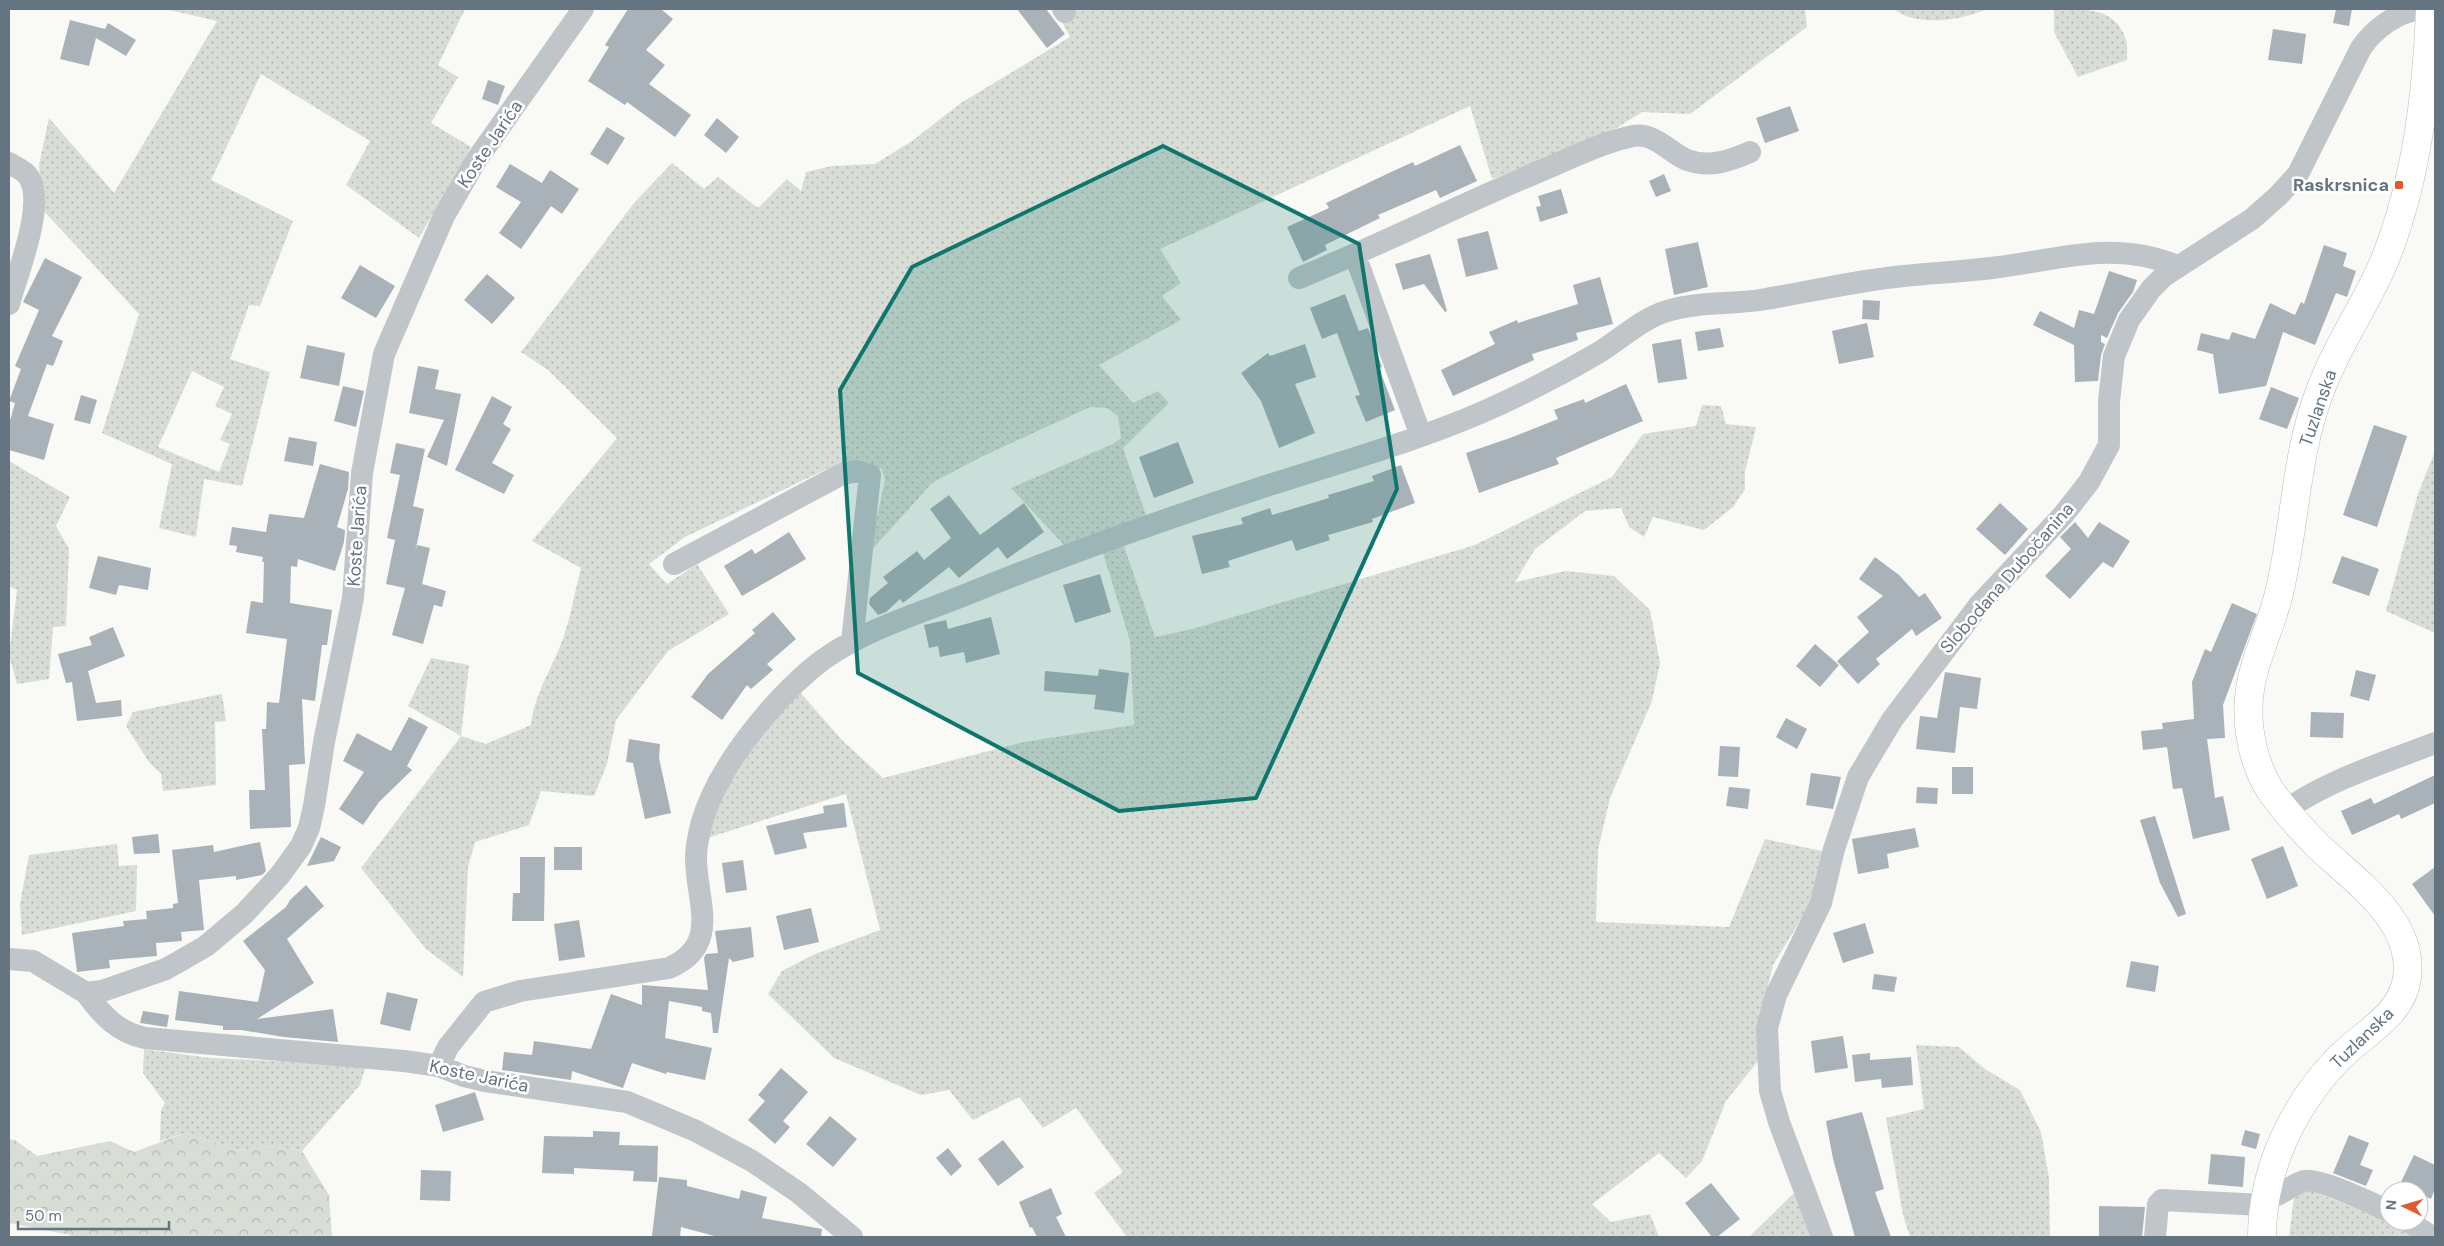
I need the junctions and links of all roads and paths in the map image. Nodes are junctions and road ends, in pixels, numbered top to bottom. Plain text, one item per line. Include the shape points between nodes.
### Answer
1 (583, 9) edge
2 (2420, 9) edge
3 (2430, 9) edge
4 (2427, 126) edge
5 (1750, 152) dead end
6 (9, 163) edge
7 (1355, 255) junction
8 (2176, 266) junction
9 (1299, 278) dead end
10 (9, 304) edge
11 (1420, 436) junction
12 (674, 564) dead end
13 (852, 642) junction
14 (2435, 743) edge
15 (2286, 810) junction
16 (9, 959) edge
17 (86, 993) junction
18 (439, 1066) junction
19 (2264, 1202) junction
20 (2379, 1207) edge
21 (852, 1237) edge
22 (1822, 1237) edge
23 (2155, 1237) edge
24 (2262, 1237) edge

1 - 17 street, Koste Jarića via 474,162 444,216 384,354 362,474 353,598 314,806 301,846 280,875 244,914 206,946 166,969 102,991
2 - 8 street, Slobodana Dubočanina via 2389,21 2371,34 2298,174 2278,196 2252,219
3 - 4 street, Tuzlanska
4 - 15 street, Tuzlanska via 2386,257 2322,386 2304,446 2275,612 2248,697 2257,760 2270,789
5 - 7 street via 1730,160 1703,163 1687,159 1647,136 1636,136 1607,144 1477,198
6 - 10 street via 28,176 36,200 34,218
7 - 9 street
7 - 11 street
8 - 11 street via 2155,257 2133,253 2099,253 1876,279 1765,299 1666,311 1637,325 1577,364 1486,410
8 - 22 street, Slobodana Dubočanina via 2151,289 2121,337 2114,356 2109,401 2109,445 2088,482 2064,514 1980,604 1892,720 1858,777 1834,849 1821,903 1776,995 1767,1028 1770,1091
11 - 13 street via 1071,552
12 - 13 street via 840,476 855,471 870,475
13 - 18 street via 816,665 792,686 733,760 712,795 701,824 696,858 704,909 702,930 696,949 684,962 669,968 520,991 484,1002 448,1047
14 - 15 street via 2315,792
15 - 19 street, Tuzlanska via 2315,843 2386,911 2400,932 2408,974 2405,990 2397,1005 2336,1061 2301,1106 2276,1160
16 - 17 street, Koste Jarića via 33,961
17 - 18 street, Koste Jarića via 110,1022 130,1035 144,1038
18 - 21 street, Koste Jarića via 485,1081 636,1105 696,1131 752,1162 820,1209
19 - 20 street via 2309,1180
19 - 23 street via 2162,1200 2158,1204
19 - 24 street, Tuzlanska

